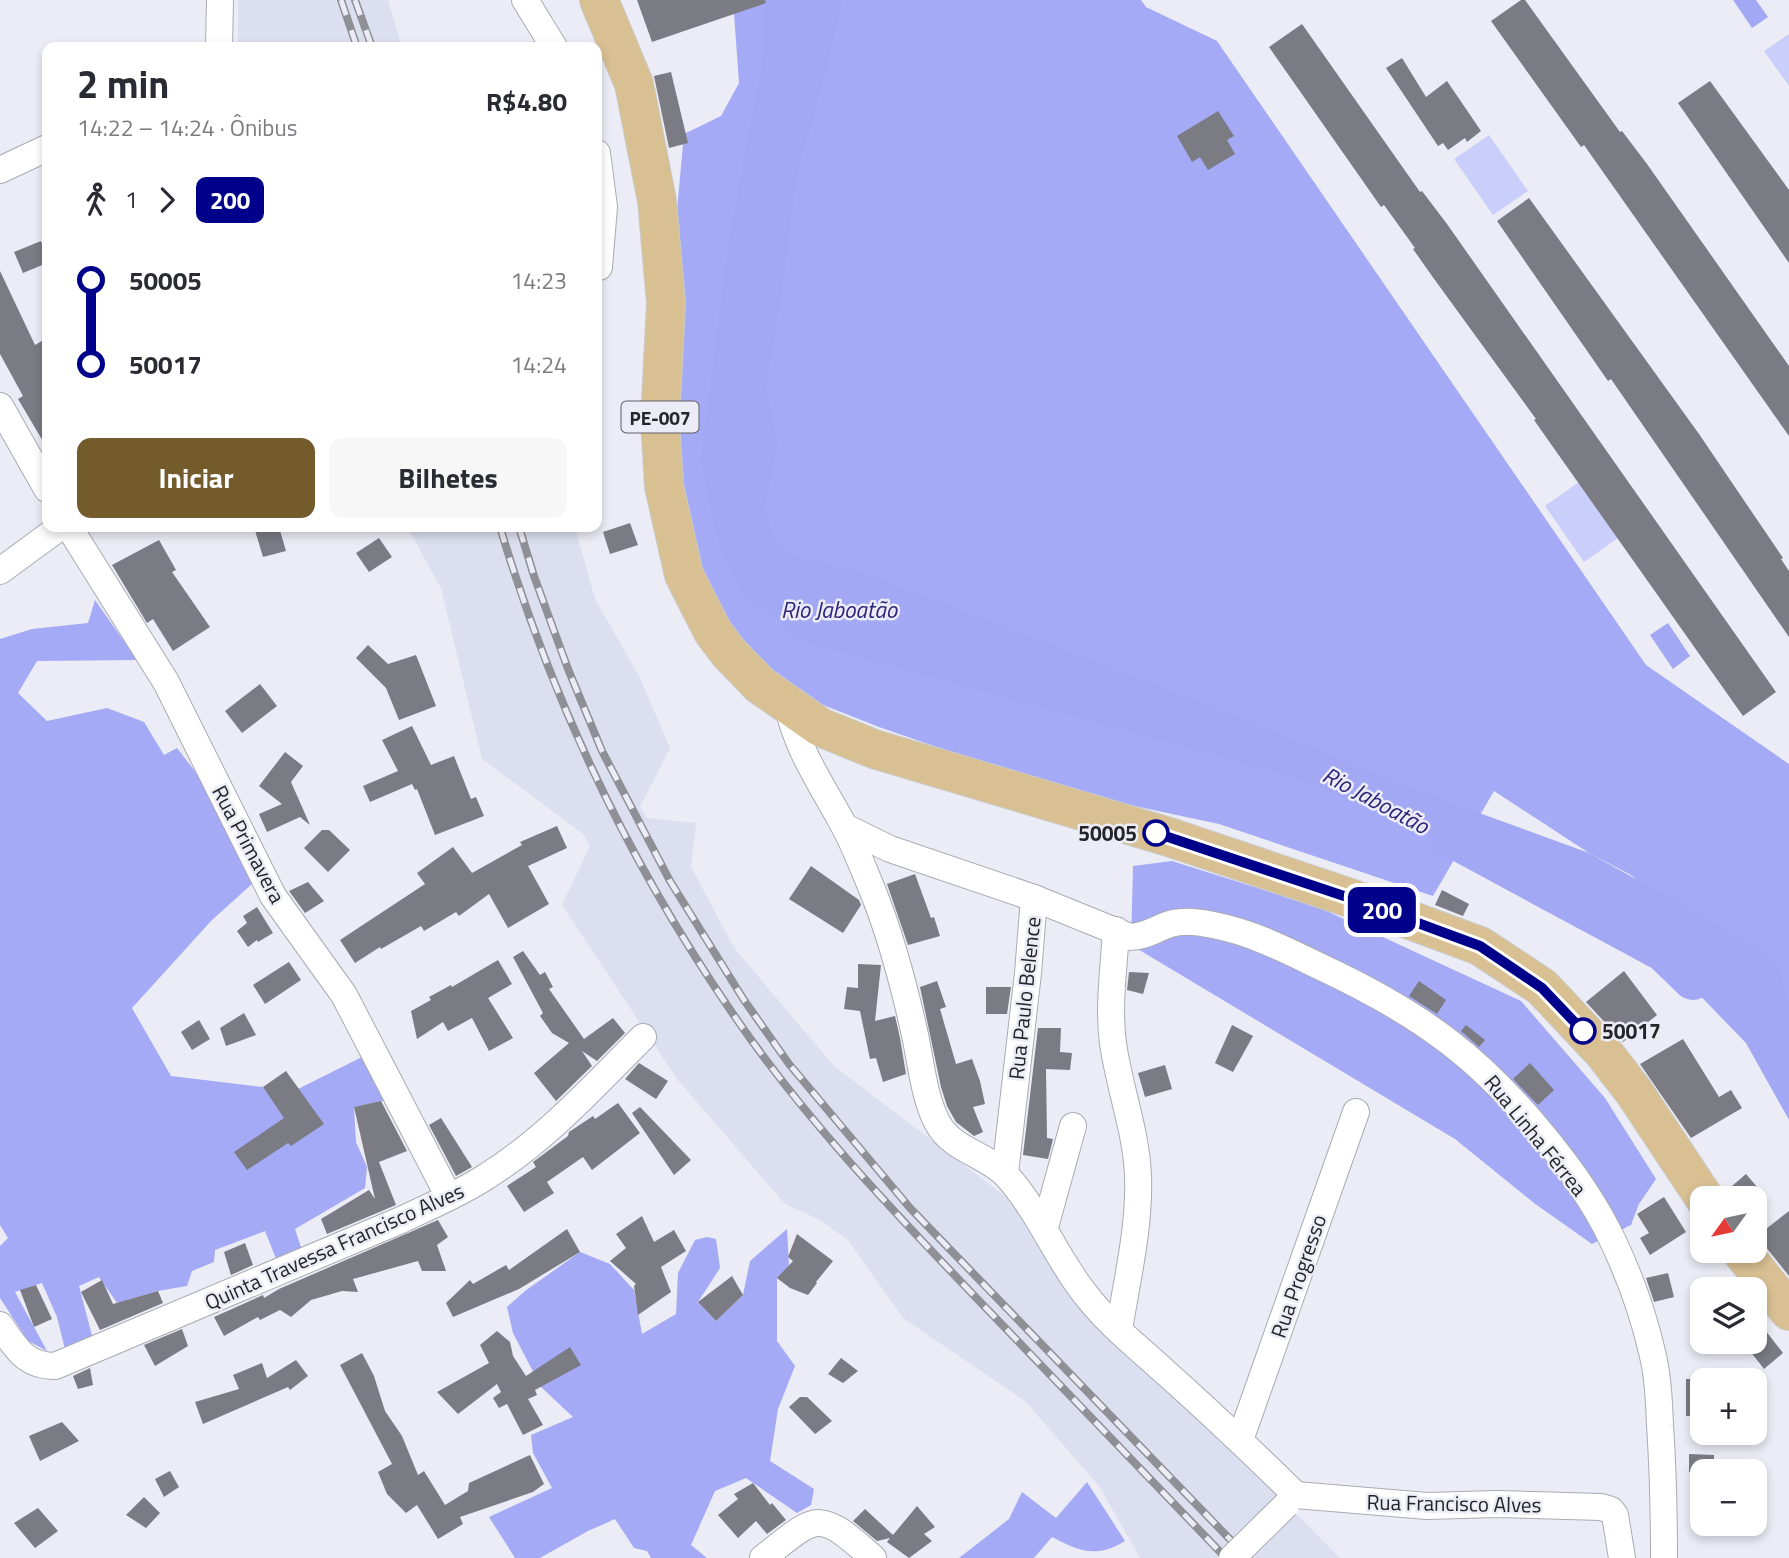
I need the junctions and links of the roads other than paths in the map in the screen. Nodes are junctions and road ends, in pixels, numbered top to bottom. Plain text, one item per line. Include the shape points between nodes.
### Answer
1 (220, 0) edge
2 (520, 0) edge
3 (525, 0) edge
4 (598, 0) edge
5 (219, 42) edge
6 (538, 42) edge
7 (551, 42) edge
8 (42, 150) edge
9 (0, 170) edge
10 (602, 192) edge
11 (602, 231) edge
12 (0, 406) edge
13 (42, 480) edge
14 (53, 532) edge
15 (72, 532) edge
16 (0, 572) edge
17 (787, 702) junction
18 (845, 827) junction
19 (1034, 898) junction
20 (1116, 930) junction
21 (643, 1037) dead end
22 (1356, 1112) dead end
23 (1073, 1126) dead end
24 (1005, 1173) junction
25 (1696, 1186) edge
26 (449, 1197) junction
27 (1045, 1227) junction
28 (1751, 1264) edge
29 (1789, 1311) edge
30 (0, 1325) edge
31 (1119, 1330) junction
32 (1240, 1440) junction
33 (1291, 1500) junction
34 (763, 1558) edge
35 (873, 1558) edge
36 (1232, 1558) edge
37 (1622, 1558) edge
38 (1664, 1558) edge

1 - 5 street
2 - 6 street
3 - 7 street
4 - 17 main road, PE-007 via 634,84 657,201 666,303 660,421 664,486 684,575 729,653 760,685
8 - 9 street
10 - 11 street
12 - 13 street
14 - 16 street
15 - 26 street, Rua Primavera via 166,682 273,896 344,995
17 - 18 street via 803,755
17 - 25 main road, PE-007 via 820,727 874,749 1169,837 1480,946 1542,988 1604,1053
18 - 19 street, Rua Paulo Belence via 890,849
18 - 24 street via 892,943 935,1118 951,1140
19 - 20 street, Rua Linha Férrea
19 - 24 street, Rua Paulo Belence
20 - 31 street via 1112,1033 1134,1144 1138,1199
20 - 38 street, Rua Linha Férrea via 1137,937 1173,923 1212,925 1283,949 1415,1018 1483,1070 1521,1110 1585,1192 1611,1236 1652,1352 1662,1459
21 - 26 street, Quinta Travessa Francisco Alves via 532,1144
22 - 32 street, Rua Progresso
23 - 27 street
24 - 27 street
26 - 30 street, Quinta Travessa Francisco Alves via 55,1366 27,1360
27 - 31 street via 1086,1296
28 - 29 main road
31 - 32 street
32 - 33 street
33 - 36 street, bridge
33 - 37 street, Rua Francisco Alves via 1601,1507 1611,1510 1618,1522
34 - 35 street via 797,1531 822,1521

